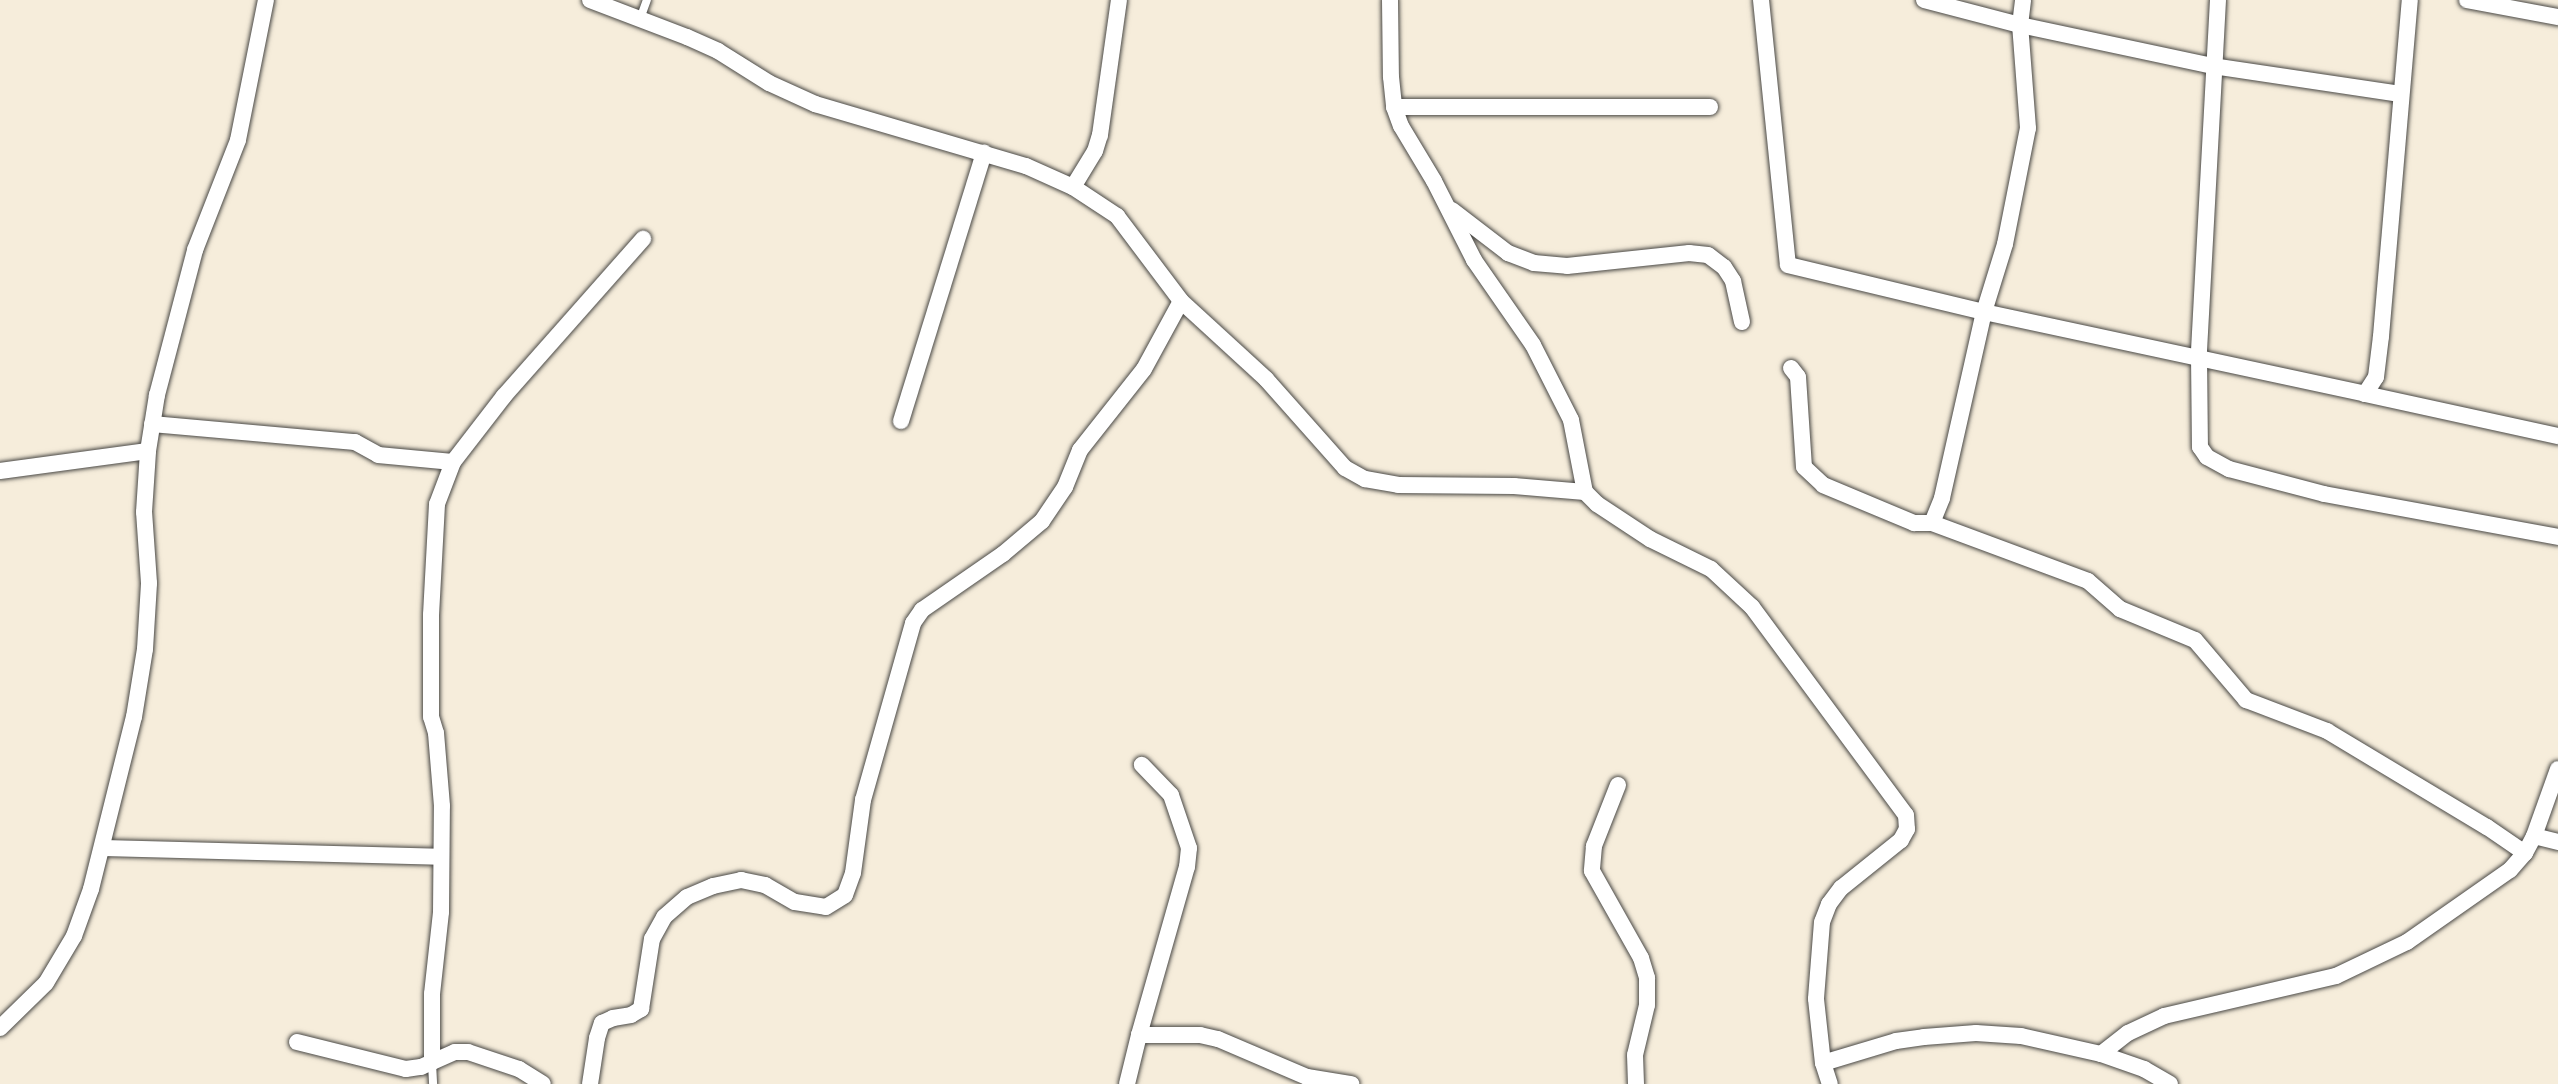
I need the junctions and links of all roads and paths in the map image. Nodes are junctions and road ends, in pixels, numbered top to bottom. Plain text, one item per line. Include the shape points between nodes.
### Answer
1 (266, 0) edge
2 (590, 0) edge
3 (647, 0) edge
4 (1119, 0) edge
5 (1390, 0) edge
6 (1761, 0) edge
7 (1924, 0) edge
8 (2023, 0) edge
9 (2218, 0) edge
10 (2410, 0) edge
11 (2467, 0) edge
12 (2558, 17) edge
13 (640, 19) junction
14 (2020, 25) junction
15 (2213, 66) junction
16 (2401, 94) junction
17 (1394, 107) junction
18 (1710, 107) dead end
19 (985, 153) junction
20 (1073, 187) junction
21 (1445, 204) junction
22 (643, 239) dead end
23 (1181, 301) junction
24 (1984, 312) junction
25 (1742, 321) dead end
26 (2199, 356) junction
27 (1791, 368) dead end
28 (2364, 394) junction
29 (901, 421) dead end
30 (152, 424) junction
31 (2558, 436) edge
32 (148, 450) junction
33 (453, 463) junction
34 (0, 471) edge
35 (1585, 492) junction
36 (1932, 523) junction
37 (2558, 537) edge
38 (1142, 765) dead end
39 (2558, 769) edge
40 (1618, 785) dead end
41 (2534, 836) junction
42 (2558, 842) edge
43 (102, 848) junction
44 (2525, 853) junction
45 (441, 857) junction
46 (0, 1028) edge
47 (1139, 1035) junction
48 (297, 1042) dead end
49 (2101, 1054) junction
50 (432, 1062) junction
51 (1823, 1063) junction
52 (433, 1084) edge
53 (543, 1084) edge
54 (590, 1084) edge
55 (1127, 1084) edge
56 (1351, 1084) edge
57 (1636, 1084) edge
58 (1830, 1084) edge
59 (2169, 1084) edge

1 - 30 street via 238,140 195,250
2 - 13 street
3 - 13 lane
4 - 20 street via 1100,135
5 - 17 street
6 - 24 street via 1788,265
7 - 14 street
8 - 14 street
9 - 15 street
10 - 16 street
11 - 12 street
13 - 19 street via 718,51 769,83 815,104
14 - 15 street
14 - 24 street via 2028,128 2005,244
15 - 16 street
15 - 26 street
16 - 28 street via 2382,337 2376,377
17 - 18 street
17 - 21 street
19 - 20 street
19 - 29 street
20 - 23 street via 1117,216
21 - 25 street via 1490,241 1534,263 1567,266 1708,255 1733,281
21 - 35 street via 1474,260 1533,345 1571,420
22 - 33 street via 504,396
23 - 35 street via 1266,379 1345,468 1365,479 1398,485
23 - 54 street via 1144,369 1080,450 1065,487 1042,521 922,610 913,623 863,800 853,873 845,895 826,907 795,902 741,880 687,897 664,917 652,939 641,1009 603,1023
24 - 26 street
24 - 36 street via 1942,498
26 - 28 street
26 - 37 street via 2200,447 2207,457 2229,469 2324,494
27 - 36 street via 1798,377 1804,467 1823,485 1914,523
28 - 31 street
30 - 32 street
30 - 33 street via 355,442 378,454
32 - 34 street
32 - 43 street via 145,649 134,717
33 - 45 street via 437,504 430,615 431,717 441,778
35 - 51 street via 1597,505 1650,539 1711,569 1752,607 1906,815 1907,830 1901,840 1841,888 1822,922 1816,999
36 - 44 street via 2088,581 2120,609 2195,640 2246,700 2327,731
38 - 47 street via 1171,795 1189,848
39 - 41 street
40 - 57 street via 1594,846 1592,871 1641,958 1647,978 1647,1005 1635,1055
41 - 42 street
41 - 44 street
43 - 45 street
43 - 46 street via 74,936 46,983
44 - 49 street via 2510,870 2457,909 2363,965 2336,976 2164,1016 2135,1029
45 - 50 street
47 - 55 street
47 - 56 street via 1200,1035 1307,1077
48 - 50 street via 406,1069
49 - 51 street via 2021,1036 1976,1033 1896,1041
49 - 59 street via 2144,1069
50 - 52 lane
50 - 53 street via 468,1052 519,1069
51 - 58 street

